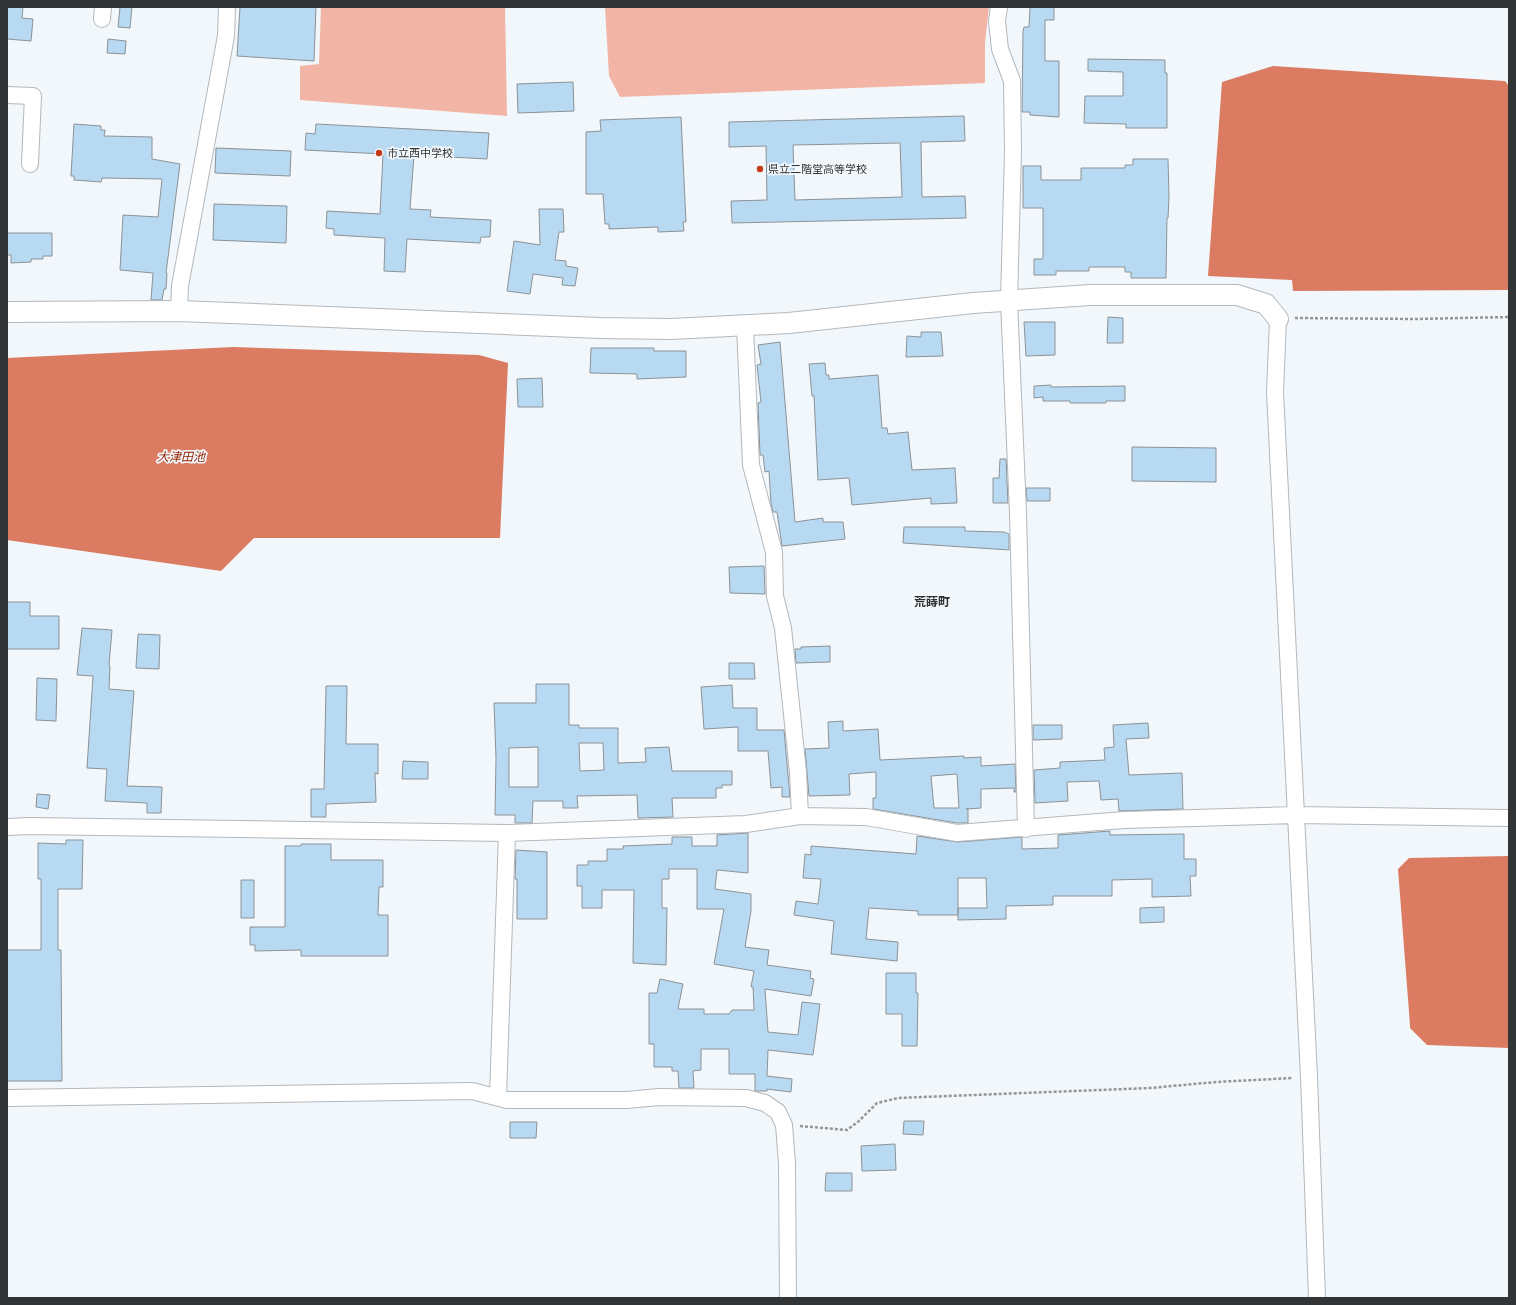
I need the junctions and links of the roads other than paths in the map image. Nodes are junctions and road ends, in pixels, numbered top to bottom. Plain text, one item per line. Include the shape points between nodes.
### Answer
1 (227, 7) edge
2 (999, 7) edge
3 (7, 95) edge
4 (30, 164) dead end
5 (1010, 301) junction
6 (179, 311) junction
7 (7, 312) edge
8 (1278, 320) joint
9 (745, 326) junction
10 (1296, 815) junction
11 (800, 816) junction
12 (1509, 818) edge
13 (7, 827) edge
14 (1026, 829) junction
15 (507, 833) junction
16 (498, 1097) junction
17 (7, 1098) edge
18 (788, 1298) edge
19 (1317, 1298) edge

1 - 6 street via 226,36 180,286
2 - 5 street via 997,22 1000,49 1012,81
3 - 4 street via 33,96
5 - 8 street via 1090,295 1237,295 1266,304
5 - 9 street via 789,324
5 - 14 street
6 - 7 street
6 - 9 street via 600,328
8 - 10 street via 1275,392
9 - 11 street via 751,465 774,552 775,596 784,636
10 - 12 street
10 - 14 street via 1124,820
10 - 19 street
11 - 14 street via 866,817 958,833
11 - 15 street via 746,824
13 - 15 street
15 - 16 street
16 - 17 street via 472,1091
16 - 18 street via 507,1100 746,1098 765,1103 778,1112 784,1125 787,1164

